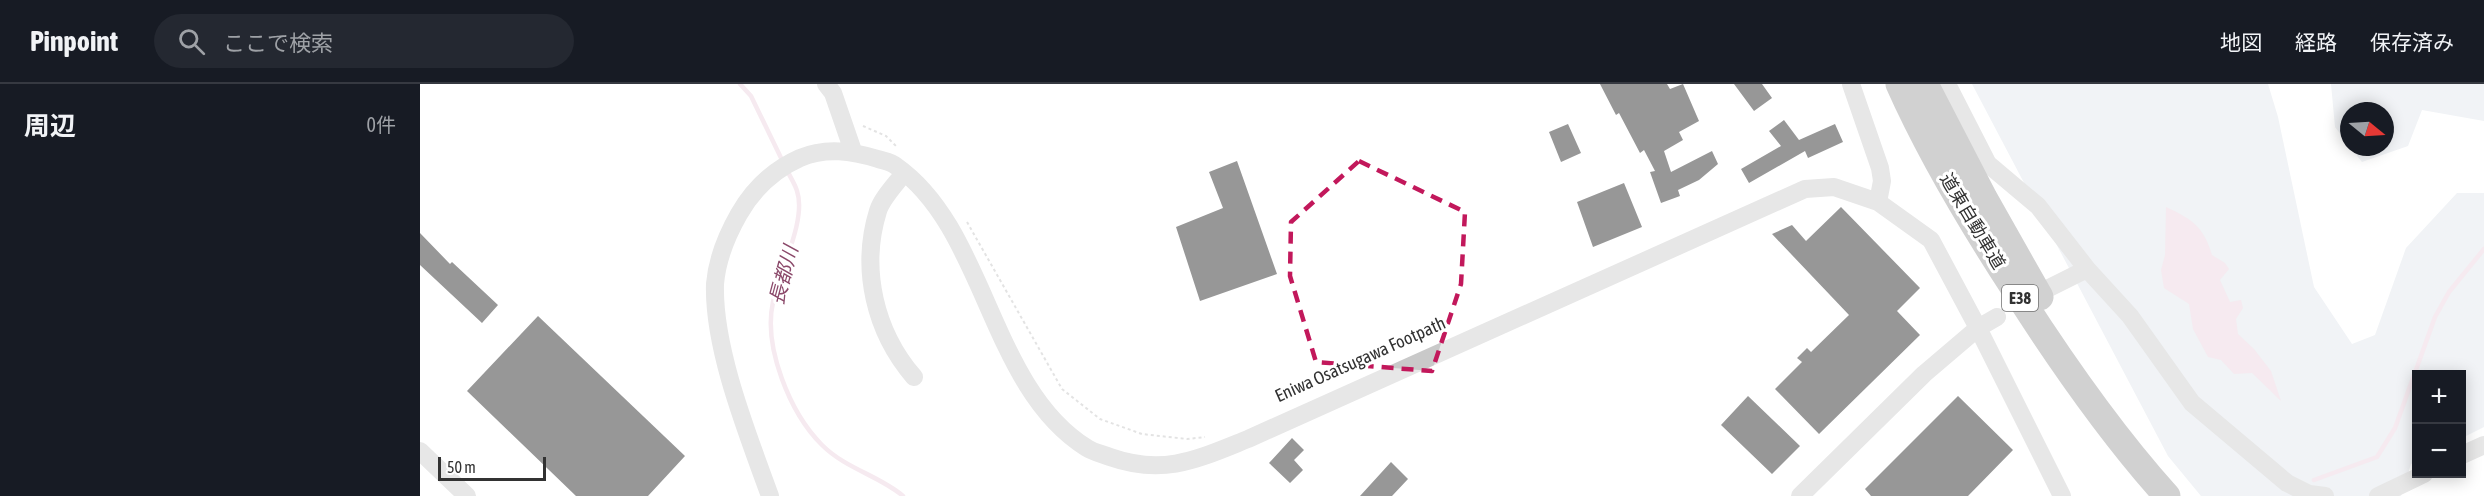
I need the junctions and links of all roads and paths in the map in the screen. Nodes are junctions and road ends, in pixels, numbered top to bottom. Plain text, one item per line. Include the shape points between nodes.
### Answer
1 (826, 84) edge
2 (1851, 84) edge
3 (1899, 84) edge
4 (1925, 84) edge
5 (1947, 84) edge
6 (854, 122) dead end
7 (853, 151) junction
8 (903, 153) dead end
9 (904, 173) junction
10 (1878, 202) junction
11 (960, 215) dead end
12 (2087, 269) junction
13 (2049, 288) dead end
14 (1997, 316) dead end
15 (1978, 328) junction
16 (914, 377) dead end
17 (1209, 437) dead end
18 (2484, 444) edge
19 (420, 451) edge
20 (2466, 453) edge
21 (2416, 478) edge
22 (466, 496) edge
23 (770, 496) edge
24 (1800, 496) edge
25 (2062, 496) edge
26 (2167, 496) edge
27 (2178, 496) edge
28 (2325, 496) edge
29 (2378, 496) edge

1 - 7 street via 833,93
2 - 10 street via 1880,168
3 - 26 highway, 道東自動車道 / E38 via 1964,211 2041,331 2100,414
4 - 27 highway, 道東自動車道 / E38 via 2053,320 2108,403
5 - 12 street via 1988,164 2038,206
6 - 8 path via 886,136
7 - 9 street via 894,164
7 - 23 street via 807,156 779,168 748,198 728,233 716,284 717,321
9 - 10 street via 924,190 948,224 1014,361 1064,431 1088,449 1130,464 1160,467 1190,462 1248,439 1805,189 1834,187
9 - 16 street via 878,209 870,255 874,306 898,359
10 - 15 street via 1931,240
11 - 17 path via 1062,389 1100,419 1142,434
12 - 13 street
12 - 28 street via 2130,316 2192,403 2287,483 2309,494
14 - 15 street
15 - 24 street via 1924,374
15 - 25 street
18 - 20 street
19 - 22 street
21 - 29 street

